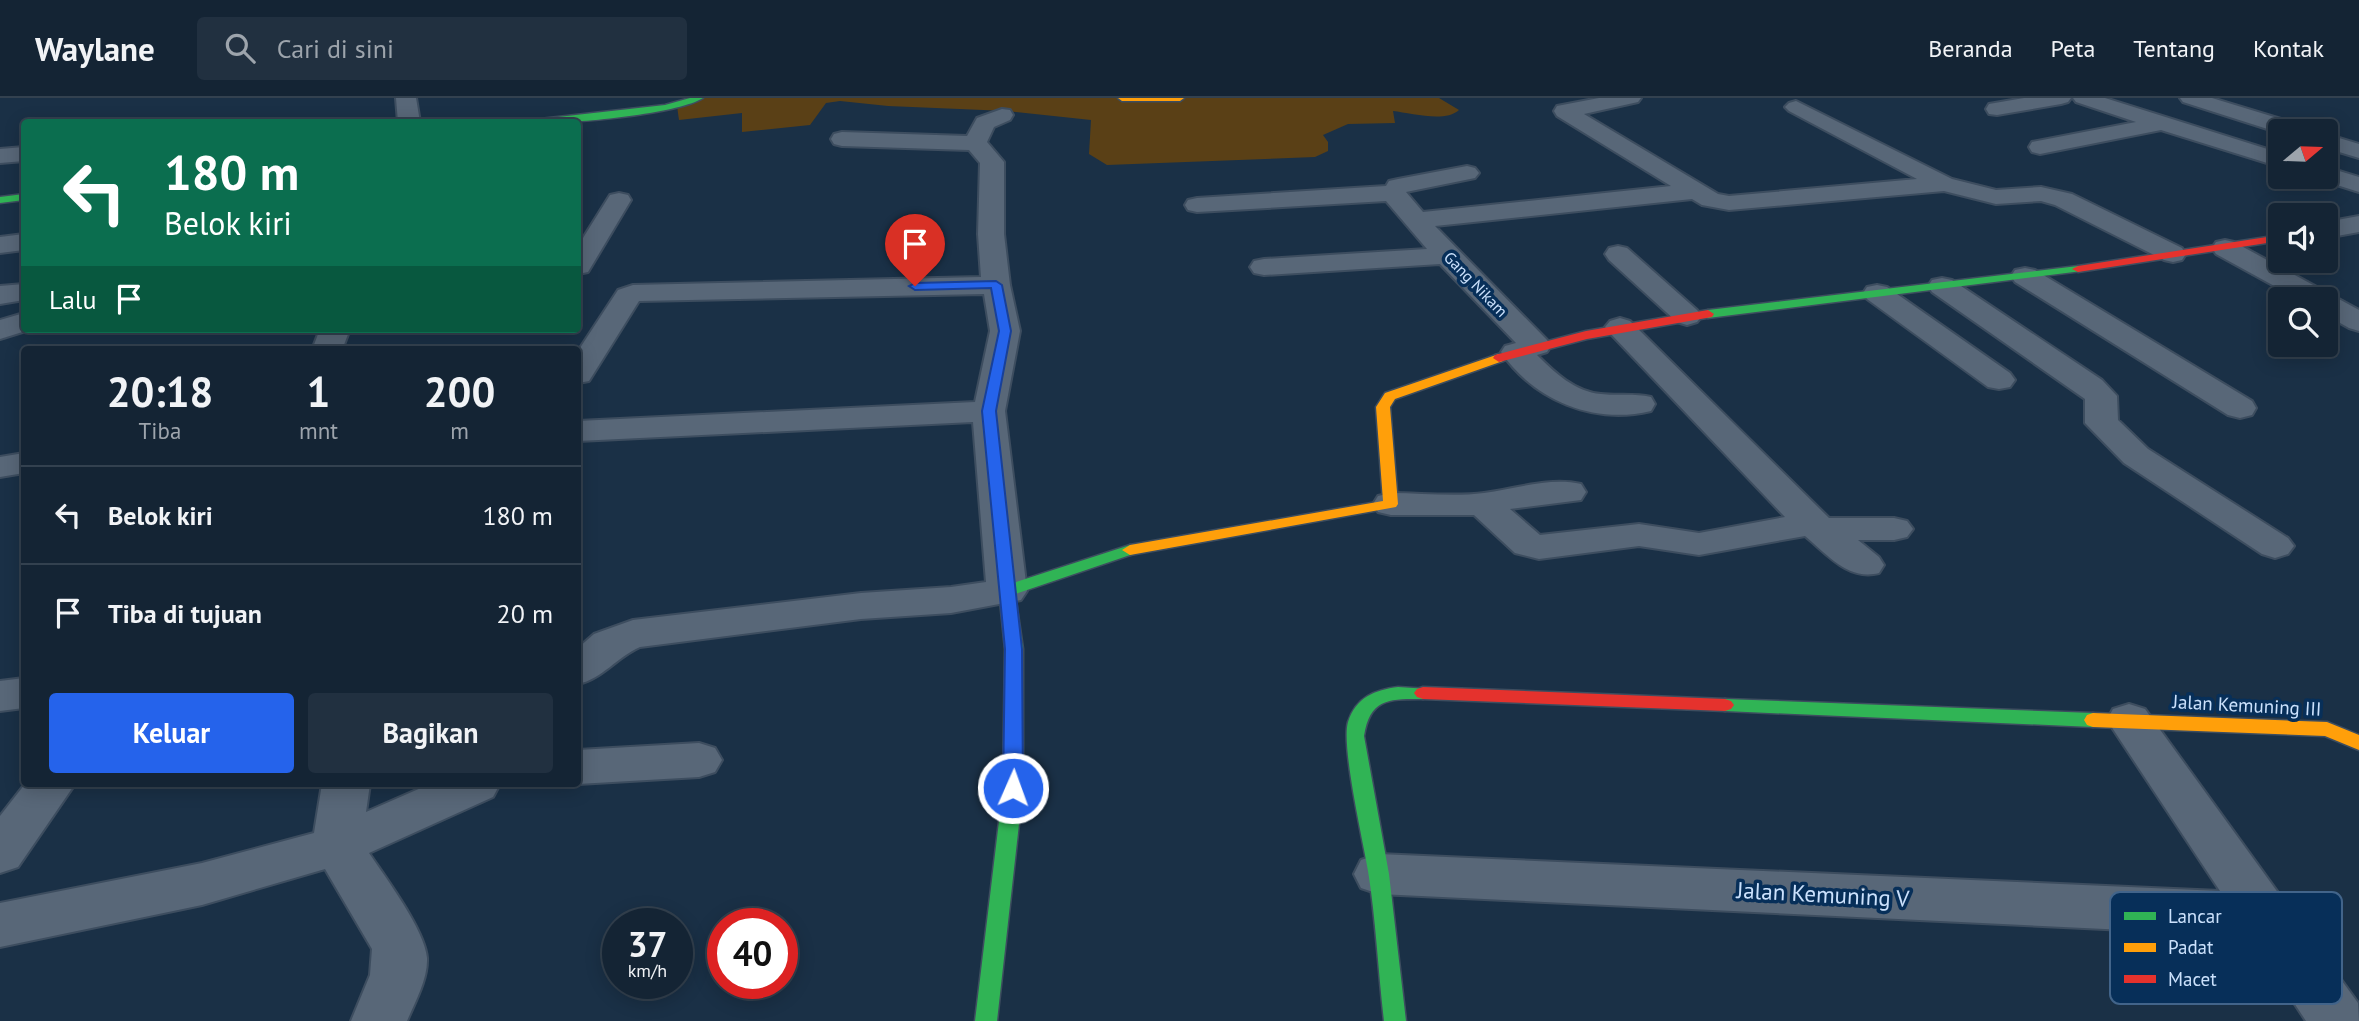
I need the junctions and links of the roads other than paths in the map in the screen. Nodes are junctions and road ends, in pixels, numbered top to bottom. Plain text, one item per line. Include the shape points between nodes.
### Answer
1 (699, 98) edge
2 (1122, 98) edge
3 (1180, 98) edge
4 (1631, 98) edge
5 (2061, 98) edge
6 (2083, 98) edge
7 (2190, 98) edge
8 (1796, 107) dead end
9 (1997, 109) dead end
10 (1002, 115) dead end
11 (569, 119) edge
12 (2268, 123) edge
13 (2160, 124) junction
14 (842, 139) dead end
15 (975, 143) junction
16 (2338, 145) edge
17 (2040, 147) dead end
18 (2359, 151) edge
19 (21, 154) edge
20 (0, 156) edge
21 (2268, 156) edge
22 (2359, 163) edge
23 (2338, 169) edge
24 (1467, 173) dead end
25 (2338, 177) edge
26 (1944, 184) junction
27 (2359, 185) edge
28 (1694, 191) junction
29 (1393, 192) junction
30 (21, 197) edge
31 (0, 200) edge
32 (619, 200) dead end
33 (1197, 205) dead end
34 (1415, 217) junction
35 (1231, 224) dead end
36 (2359, 224) edge
37 (2338, 228) edge
38 (2268, 240) edge
39 (21, 242) edge
40 (0, 245) edge
41 (2225, 248) junction
42 (1618, 254) dead end
43 (2173, 254) junction
44 (1447, 256) junction
45 (581, 261) edge
46 (1264, 267) dead end
47 (2025, 276) junction
48 (996, 285) junction
49 (1942, 286) junction
50 (2296, 287) edge
51 (21, 292) edge
52 (1877, 293) junction
53 (0, 295) edge
54 (2338, 310) edge
55 (1687, 316) junction
56 (2359, 322) edge
57 (21, 323) edge
58 (1620, 327) junction
59 (0, 330) edge
60 (1526, 349) junction
61 (581, 369) edge
62 (1999, 380) dead end
63 (1639, 404) dead end
64 (2240, 408) dead end
65 (989, 411) junction
66 (581, 431) edge
67 (21, 464) edge
68 (0, 467) edge
69 (1568, 492) dead end
70 (1483, 504) junction
71 (1391, 505) junction
72 (1816, 526) junction
73 (1894, 530) dead end
74 (2275, 546) dead end
75 (1865, 565) dead end
76 (1007, 591) junction
77 (581, 667) edge
78 (21, 693) edge
79 (0, 696) edge
80 (2129, 720) junction
81 (2359, 743) edge
82 (699, 760) dead end
83 (581, 767) edge
84 (49, 787) edge
85 (346, 787) edge
86 (469, 787) edge
87 (337, 846) junction
88 (0, 853) edge
89 (1379, 874) junction
90 (2251, 892) edge
91 (2110, 908) edge
92 (0, 925) edge
93 (2327, 1004) edge
94 (379, 1021) edge
95 (986, 1021) edge
96 (1395, 1021) edge
97 (2338, 1021) edge

1 - 11 street via 677,106
2 - 3 street
4 - 28 street via 1565,111
5 - 9 street
6 - 13 street
7 - 12 street
8 - 26 street
10 - 15 street via 985,123
13 - 17 street
13 - 21 street
14 - 15 street
15 - 48 street via 992,162
16 - 18 street
19 - 20 street
22 - 23 street
24 - 29 street via 1408,183
25 - 27 street
26 - 28 street via 1729,203
26 - 43 street via 1996,197 2041,194 2063,199
28 - 34 street
29 - 33 street
29 - 34 street, Gang Nikam
30 - 31 street
32 - 45 street
34 - 35 street
34 - 44 street, Gang Nikam
36 - 37 street
38 - 41 street
39 - 40 street
41 - 43 street
41 - 50 street
42 - 55 street
43 - 47 street
44 - 46 street
44 - 60 street, Gang Nikam
47 - 49 street
47 - 64 street
48 - 61 street via 633,293
48 - 65 street via 1005,331
49 - 52 street
49 - 74 street via 2091,387 2101,396 2102,423 2136,456
51 - 53 street
52 - 55 street
52 - 62 street
54 - 56 street
55 - 58 street
57 - 59 street
58 - 60 street
58 - 72 street
60 - 63 street, Gang Nikam via 1563,394 1600,405
60 - 71 street via 1390,396 1383,407
65 - 66 street
65 - 76 street
67 - 68 street
69 - 70 street
70 - 71 street
70 - 72 street via 1528,545 1539,547 1639,535 1699,544
71 - 76 street via 1140,547
72 - 73 street
72 - 75 street
76 - 77 street via 634,634 608,644
76 - 95 street via 1014,649 1013,788
78 - 79 street
80 - 81 street, Jalan Kemuning III via 2327,729
80 - 89 street, Jalan Kemuning III via 1394,692 1361,707 1355,723
80 - 90 street
82 - 83 street
84 - 88 street
85 - 87 street
86 - 87 street
87 - 92 street via 202,884
87 - 94 street via 395,938 401,957
89 - 91 street, Jalan Kemuning V
89 - 96 street, Jalan Kemuning III
93 - 97 street

